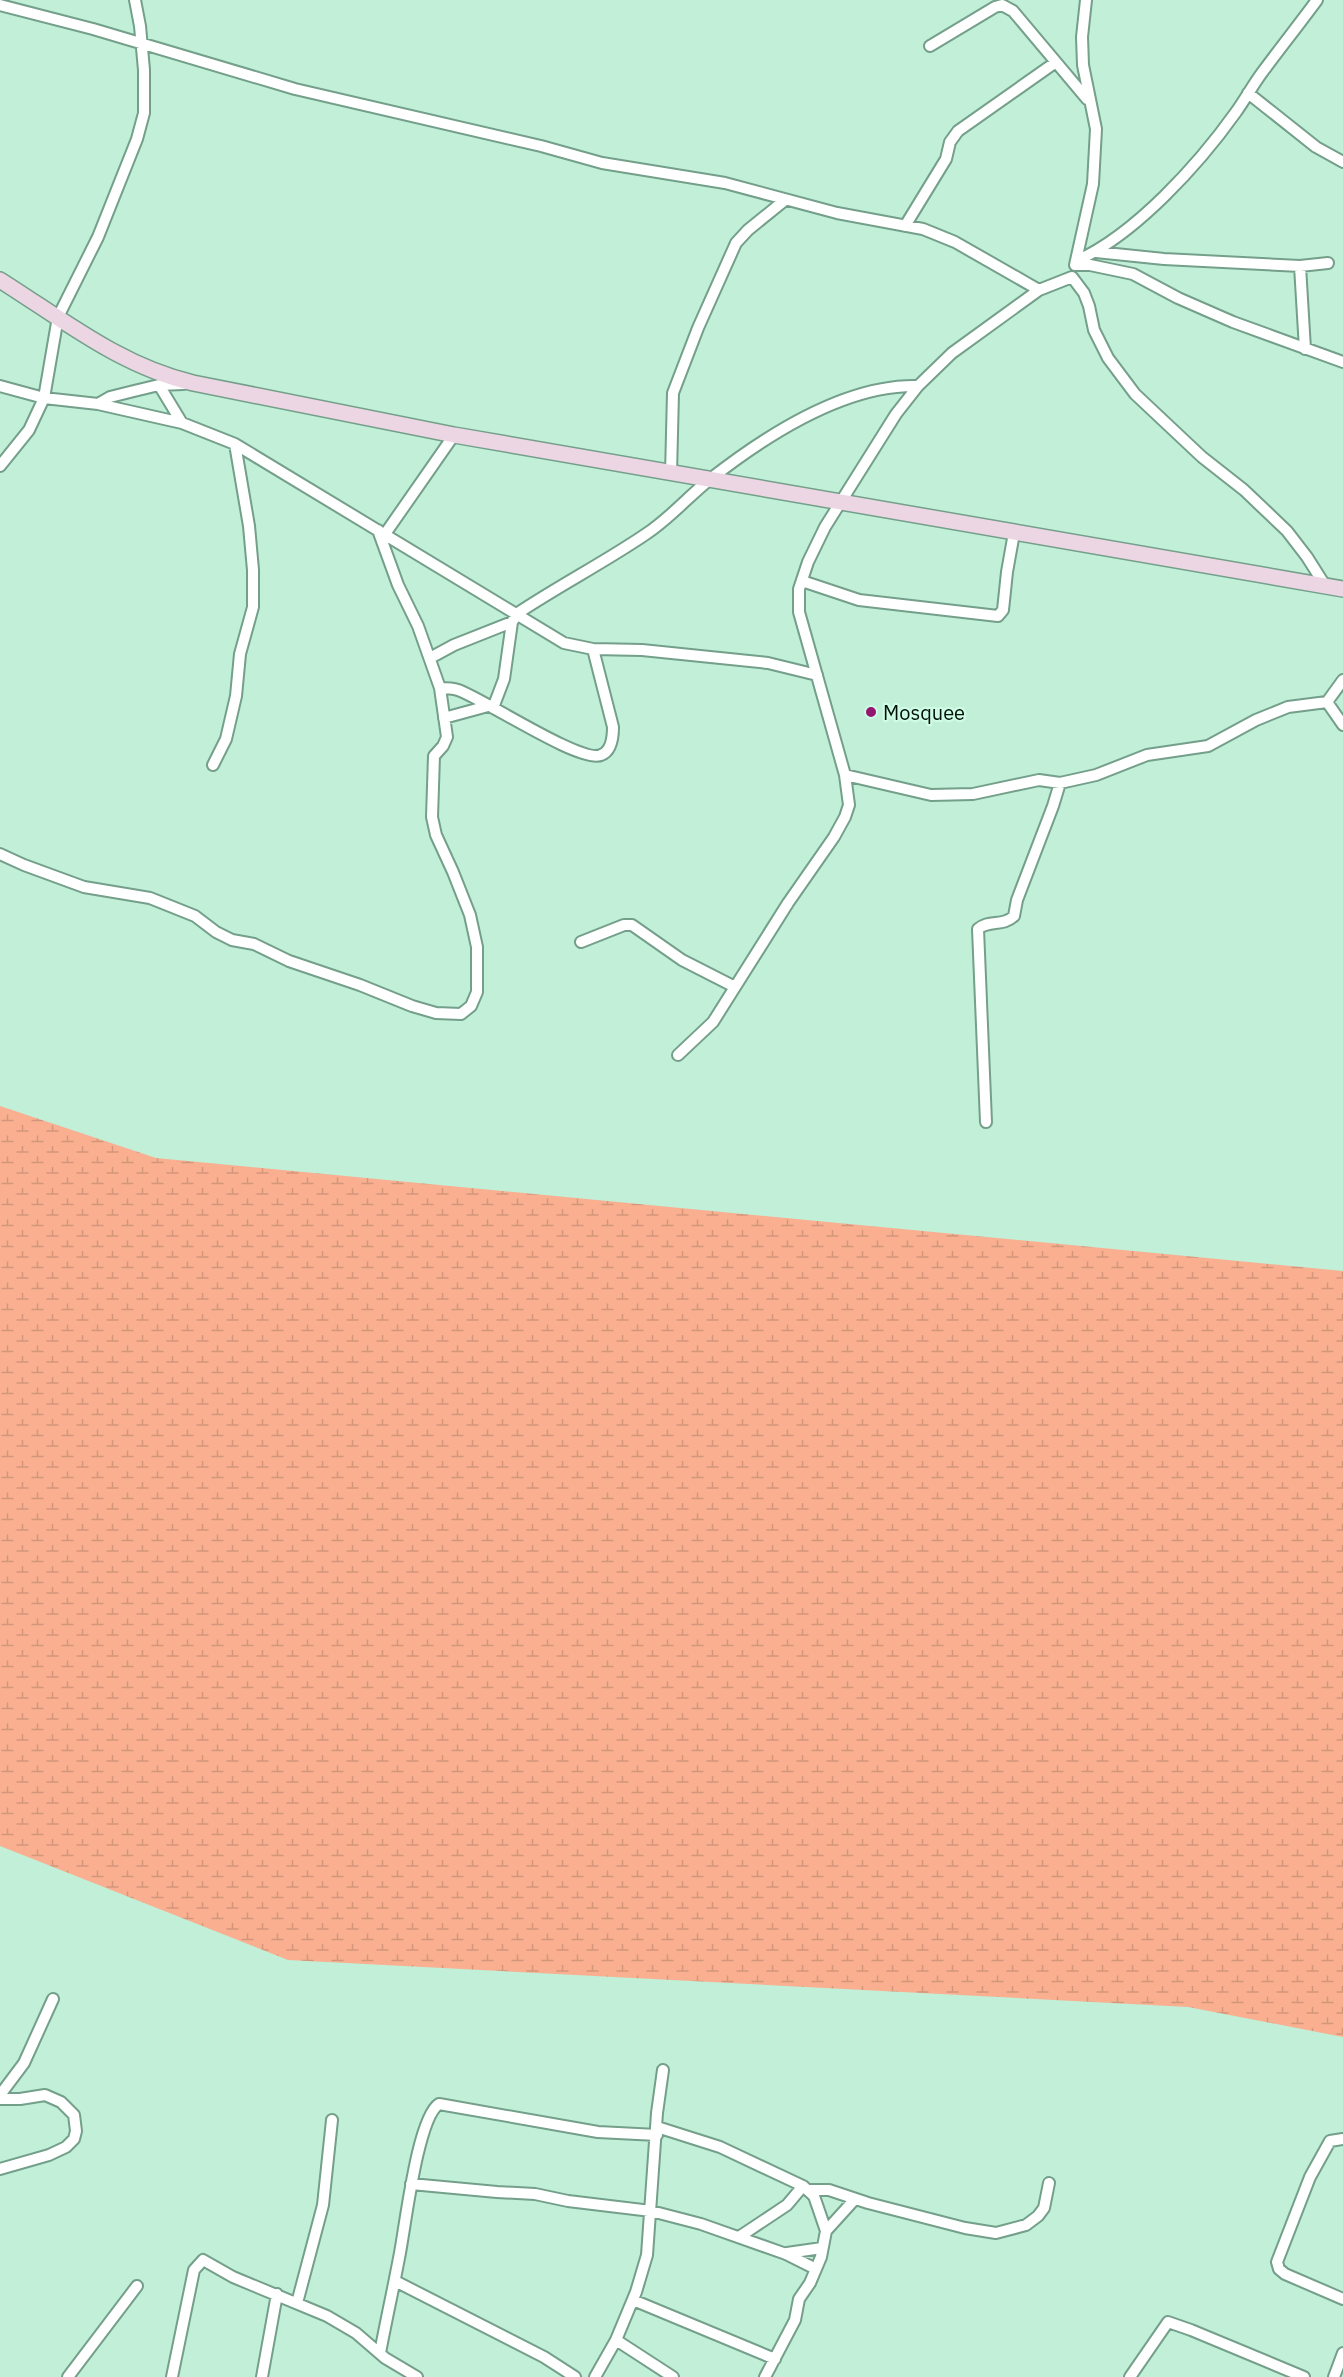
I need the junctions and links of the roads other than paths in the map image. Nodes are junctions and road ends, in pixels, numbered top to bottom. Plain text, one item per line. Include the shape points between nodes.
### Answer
1 (135, 0) edge
2 (1086, 0) edge
3 (1317, 0) edge
4 (0, 5) edge
5 (142, 45) junction
6 (930, 46) dead end
7 (1056, 62) junction
8 (1248, 93) junction
9 (1089, 101) junction
10 (1343, 162) edge
11 (785, 200) junction
12 (905, 226) junction
13 (1096, 252) junction
14 (1075, 263) junction
15 (1328, 263) dead end
16 (1299, 266) junction
17 (1072, 277) junction
18 (0, 280) edge
19 (1039, 290) junction
20 (58, 317) junction
21 (1305, 349) junction
22 (1343, 362) edge
23 (193, 383) junction
24 (159, 385) junction
25 (0, 386) edge
26 (918, 386) junction
27 (44, 398) junction
28 (98, 404) junction
29 (182, 423) junction
30 (454, 435) junction
31 (235, 444) junction
32 (0, 466) edge
33 (671, 474) junction
34 (709, 480) junction
35 (840, 504) junction
36 (381, 532) junction
37 (1014, 533) junction
38 (802, 581) junction
39 (1326, 587) junction
40 (1343, 590) edge
41 (515, 618) junction
42 (593, 649) junction
43 (430, 658) junction
44 (817, 675) junction
45 (1343, 680) edge
46 (440, 688) junction
47 (1327, 702) junction
48 (491, 707) junction
49 (444, 718) junction
50 (1343, 725) edge
51 (213, 765) dead end
52 (845, 775) junction
53 (1060, 783) junction
54 (0, 854) edge
55 (581, 942) dead end
56 (735, 987) junction
57 (678, 1055) dead end
58 (986, 1122) dead end
59 (53, 2000) dead end
60 (663, 2070) dead end
61 (0, 2097) edge
62 (332, 2120) dead end
63 (657, 2131) junction
64 (1343, 2139) edge
65 (0, 2169) edge
66 (1049, 2183) dead end
67 (411, 2184) junction
68 (806, 2188) junction
69 (855, 2199) junction
70 (651, 2211) junction
71 (825, 2231) junction
72 (740, 2237) junction
73 (822, 2248) junction
74 (786, 2254) junction
75 (816, 2269) junction
76 (395, 2281) junction
77 (137, 2286) dead end
78 (277, 2294) junction
79 (1343, 2299) edge
80 (633, 2300) junction
81 (297, 2303) junction
82 (616, 2340) junction
83 (380, 2353) junction
84 (1343, 2353) edge
85 (775, 2359) junction
86 (68, 2377) edge
87 (172, 2377) edge
88 (262, 2377) edge
89 (417, 2377) edge
90 (575, 2377) edge
91 (595, 2377) edge
92 (673, 2377) edge
93 (765, 2377) edge
94 (1130, 2377) edge
95 (1304, 2377) edge
96 (1334, 2377) edge

1 - 5 street
2 - 9 street via 1082,37
3 - 8 street
4 - 5 street
5 - 11 street via 295,88 602,163 725,183
5 - 20 street via 144,114 137,139 98,237
6 - 7 street via 1002,5 1013,10
7 - 9 street
7 - 12 street via 958,131 946,159
8 - 10 street via 1316,147
8 - 13 street via 1203,153 1165,194
9 - 14 street via 1096,129 1094,184
11 - 12 street
11 - 33 street via 736,243 698,328 673,393
12 - 19 street via 939,234
13 - 14 street
13 - 16 street
14 - 17 street
14 - 21 street via 1133,274 1233,322
15 - 16 street
16 - 21 street
17 - 19 street
17 - 39 street via 1084,293 1094,330 1108,358 1135,394 1287,531
18 - 20 street
19 - 26 street via 952,353
20 - 23 street via 130,361 165,377
20 - 27 street
21 - 22 street
23 - 24 street
23 - 30 street
24 - 28 street via 110,397
24 - 29 street
25 - 27 street
26 - 34 street via 866,391 831,405 783,430
26 - 35 street
27 - 28 street
27 - 32 street via 29,430
28 - 29 street
29 - 31 street
30 - 33 street
30 - 36 street
31 - 36 street
31 - 51 street via 249,526 253,608 240,654 226,739
33 - 34 street
34 - 35 street
34 - 41 street via 648,533
35 - 37 street
35 - 38 street via 825,527
36 - 41 street
36 - 43 street via 398,585
37 - 38 street via 1003,610 998,616 859,600
37 - 39 street
38 - 44 street via 800,612
39 - 40 street
41 - 42 street via 564,643
41 - 43 street
41 - 48 street via 504,679
42 - 44 street via 768,663
42 - 48 street via 613,727 610,747 603,755 594,756 550,740
43 - 46 street
44 - 52 street
45 - 47 street
46 - 48 street via 459,691
46 - 49 street
47 - 50 street
47 - 53 street via 1288,707 1208,746 1147,755 1096,775
48 - 49 street
49 - 54 street via 446,743 433,761 432,817 470,915 477,947 477,992 471,1006 461,1014 436,1013 412,1006 289,961 254,944 232,940 195,916 150,898 84,887
52 - 53 street via 931,795 974,794 1039,780
52 - 56 street via 849,805 845,817
53 - 58 street via 1014,916 1004,923 986,924 978,929
55 - 56 street via 632,925 682,960
56 - 57 street via 713,1022
59 - 61 street via 24,2063
60 - 63 street
61 - 65 street via 45,2095 61,2102 74,2115 76,2131 66,2147
62 - 81 street via 322,2205
63 - 67 street via 598,2132 438,2104 432,2109
63 - 68 street via 720,2147
63 - 70 street
64 - 79 street via 1330,2141 1310,2177 1277,2262 1285,2274
66 - 69 street via 1044,2208 1038,2216 1026,2225 996,2233
67 - 70 street via 535,2194
67 - 76 street
68 - 69 street via 829,2190
68 - 71 street via 814,2196
68 - 72 street
69 - 71 street
70 - 72 street
70 - 80 street via 647,2255
71 - 73 street
72 - 74 street
73 - 74 street
73 - 75 street
74 - 75 street
75 - 85 street via 799,2299 795,2320
76 - 83 street
76 - 90 street via 544,2357
77 - 86 street
78 - 81 street
78 - 87 street via 203,2260 199,2263 194,2270
78 - 88 street
80 - 82 street
80 - 85 street
81 - 83 street via 356,2333
82 - 91 street
82 - 92 street
83 - 89 street
84 - 96 street
85 - 93 street
94 - 95 street via 1168,2322

